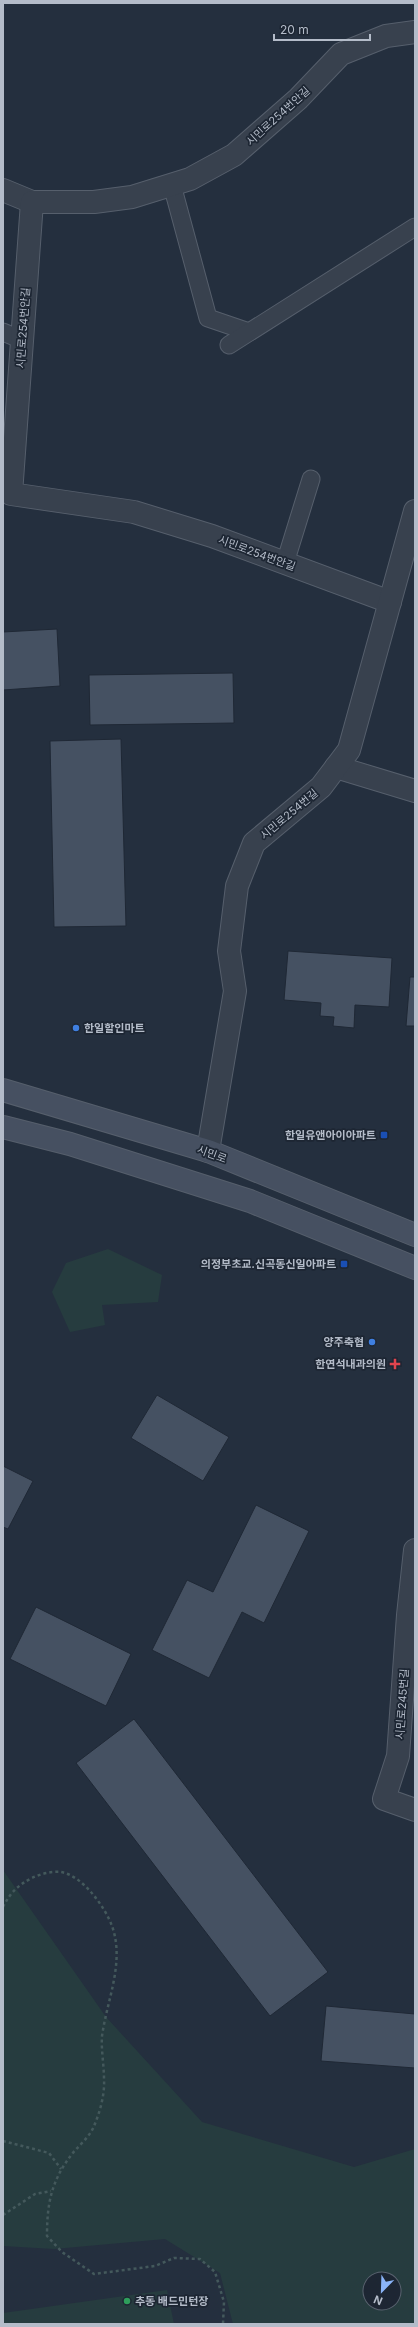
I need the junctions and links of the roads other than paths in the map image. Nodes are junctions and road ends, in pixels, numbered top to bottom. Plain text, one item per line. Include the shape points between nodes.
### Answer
1 (415, 32) edge
2 (172, 185) junction
3 (3, 190) edge
4 (32, 202) junction
5 (415, 227) edge
6 (249, 332) junction
7 (12, 336) edge
8 (229, 345) dead end
9 (311, 479) dead end
10 (7, 495) edge
11 (415, 511) edge
12 (285, 563) junction
13 (390, 602) junction
14 (336, 767) junction
15 (415, 791) edge
16 (3, 1090) edge
17 (3, 1127) edge
18 (208, 1152) junction
19 (415, 1235) edge
20 (415, 1268) edge
21 (415, 1550) edge
22 (412, 1616) edge
23 (415, 1810) edge

1 - 2 street, 시민로254번안길 via 386,36 341,54 298,99 234,155 190,179
2 - 4 street, 시민로254번안길 via 132,197 94,202
2 - 6 lane via 208,318
3 - 4 street
4 - 7 street, 시민로254번안길
5 - 6 lane
6 - 8 lane
7 - 10 street, 시민로254번안길
9 - 12 lane
10 - 12 street, 시민로254번안길 via 134,512 212,536
11 - 13 street, 시민로254번길
12 - 13 street, 시민로254번안길
13 - 14 street, 시민로254번길 via 349,750
14 - 15 street
14 - 18 street, 시민로254번길 via 321,787 254,843 237,886 229,951 235,991
16 - 18 street, 시민로
17 - 20 street via 70,1144 250,1201
18 - 19 street, 시민로
21 - 22 street, 시민로245번길
22 - 23 street, 시민로245번길 via 398,1756 384,1799

